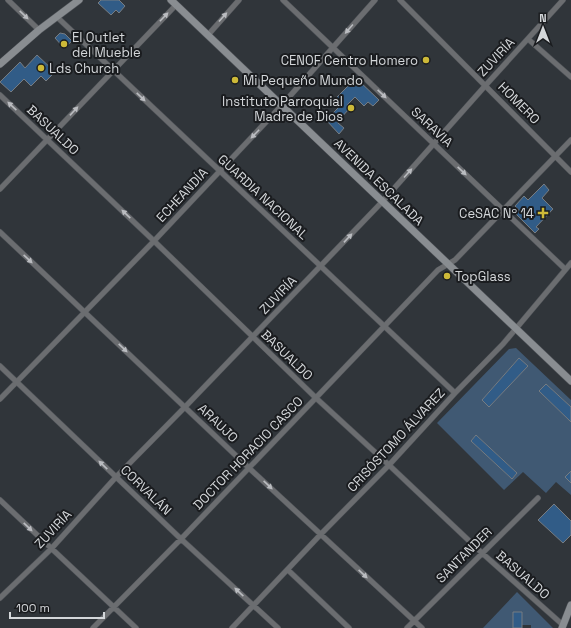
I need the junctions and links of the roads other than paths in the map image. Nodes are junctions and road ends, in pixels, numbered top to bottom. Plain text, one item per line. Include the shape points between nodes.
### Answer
1 (8, 0) edge
2 (79, 0) edge
3 (239, 0) edge
4 (283, 0) edge
5 (375, 0) edge
6 (400, 0) edge
7 (563, 0) edge
8 (173, 2) edge
9 (57, 17) junction
10 (40, 30) junction
11 (208, 35) junction
12 (528, 39) junction
13 (333, 48) junction
14 (1, 62) edge
15 (113, 70) junction
16 (571, 78) edge
17 (485, 86) junction
18 (0, 95) edge
19 (282, 105) junction
20 (47, 140) junction
21 (571, 140) edge
22 (434, 144) junction
23 (556, 156) junction
24 (219, 171) junction
25 (571, 172) edge
26 (0, 189) edge
27 (382, 202) junction
28 (503, 210) junction
29 (0, 232) edge
30 (154, 241) junction
31 (571, 263) edge
32 (448, 264) junction
33 (322, 266) junction
34 (565, 269) junction
35 (85, 312) junction
36 (384, 326) junction
37 (517, 328) junction
38 (252, 337) junction
39 (0, 366) edge
40 (571, 381) edge
41 (16, 382) junction
42 (455, 393) junction
43 (316, 398) junction
44 (0, 399) edge
45 (185, 407) junction
46 (389, 465) junction
47 (249, 468) junction
48 (116, 477) junction
49 (538, 498) dead end
50 (0, 500) edge
51 (320, 534) junction
52 (181, 539) junction
53 (51, 549) junction
54 (482, 553) junction
55 (288, 570) junction
56 (0, 598) edge
57 (253, 605) junction
58 (571, 605) edge
59 (114, 607) junction
60 (414, 621) junction
61 (563, 626) edge
62 (94, 628) edge
63 (136, 628) edge
64 (232, 628) edge
65 (278, 628) edge
66 (349, 628) edge
67 (407, 628) edge
68 (422, 628) edge

1 -> 10 street
2 - 9 main road
11 -> 3 street
4 - 13 street, SARAVIA
5 -> 13 street, ECHEANDÍA
6 - 17 street, HOMERO
7 - 12 street, ZUVIRÍA
8 - 11 main road, AVENIDA ESCALADA
15 -> 8 street
9 - 10 main road
9 - 15 street, GUARDIA NACIONAL
10 - 14 main road
11 - 19 main road, AVENIDA ESCALADA
12 - 16 street
12 - 17 street, ZUVIRÍA
13 - 19 street, ECHEANDÍA
13 -> 22 street, SARAVIA
20 -> 15 street
15 -> 24 street, GUARDIA NACIONAL
17 - 22 street, ZUVIRÍA
17 - 23 street, HOMERO
20 -> 18 street, BASUALDO
19 -> 24 street, ECHEANDÍA
19 - 27 main road, AVENIDA ESCALADA
20 - 26 street
30 -> 20 street, BASUALDO
21 - 23 street, DOCTOR HORACIO CASCO
27 -> 22 street, ZUVIRÍA
22 -> 28 street, SARAVIA
23 - 25 street, HOMERO
23 - 28 street, DOCTOR HORACIO CASCO
24 - 30 street, ECHEANDÍA
24 - 33 street, GUARDIA NACIONAL
27 - 32 main road, AVENIDA ESCALADA
33 -> 27 street, ZUVIRÍA
28 - 32 street, DOCTOR HORACIO CASCO via 455,260
28 - 34 street, SARAVIA
29 -> 35 street, ARAUJO
30 - 35 street, ECHEANDÍA
30 - 38 street, BASUALDO
31 - 34 street, CRISÓSTOMO ÁLVAREZ
32 - 36 street, DOCTOR HORACIO CASCO via 438,270
32 - 37 main road, AVENIDA ESCALADA
33 - 36 street, GUARDIA NACIONAL
33 - 38 street, ZUVIRÍA
34 - 37 street, CRISÓSTOMO ÁLVAREZ
35 - 41 street, ECHEANDÍA
35 -> 45 street, ARAUJO
36 - 42 street, GUARDIA NACIONAL
36 - 43 street, DOCTOR HORACIO CASCO
37 - 40 main road, AVENIDA ESCALADA
37 - 42 street, CRISÓSTOMO ÁLVAREZ
38 - 43 street, BASUALDO
38 - 45 street, ZUVIRÍA
39 - 41 street, CORVALÁN
41 - 44 street, ECHEANDÍA
48 -> 41 street, CORVALÁN
42 - 46 street, CRISÓSTOMO ÁLVAREZ
43 - 46 street, BASUALDO
43 - 47 street, DOCTOR HORACIO CASCO
45 - 47 street, ARAUJO
45 - 48 street, ZUVIRÍA
46 - 51 street, CRISÓSTOMO ÁLVAREZ
46 - 54 street, BASUALDO
47 -> 51 street, ARAUJO
47 - 52 street, DOCTOR HORACIO CASCO
48 - 52 street, CORVALÁN
48 - 53 street, ZUVIRÍA
49 - 54 street, SANTANDER
50 -> 53 street
51 - 55 street, CRISÓSTOMO ÁLVAREZ
51 -> 60 street, ARAUJO
57 -> 52 street, CORVALÁN
52 - 59 street, DOCTOR HORACIO CASCO
53 - 56 street, ZUVIRÍA
53 - 59 street
54 - 60 street, SANTANDER
54 - 61 street, BASUALDO
55 - 57 street, CRISÓSTOMO ÁLVAREZ
55 - 66 street
57 - 64 street, CRISÓSTOMO ÁLVAREZ
57 - 65 street, CORVALÁN
58 - 61 main road
59 - 62 street, DOCTOR HORACIO CASCO
59 - 63 street
60 - 67 street, SANTANDER
60 - 68 street, ARAUJO

